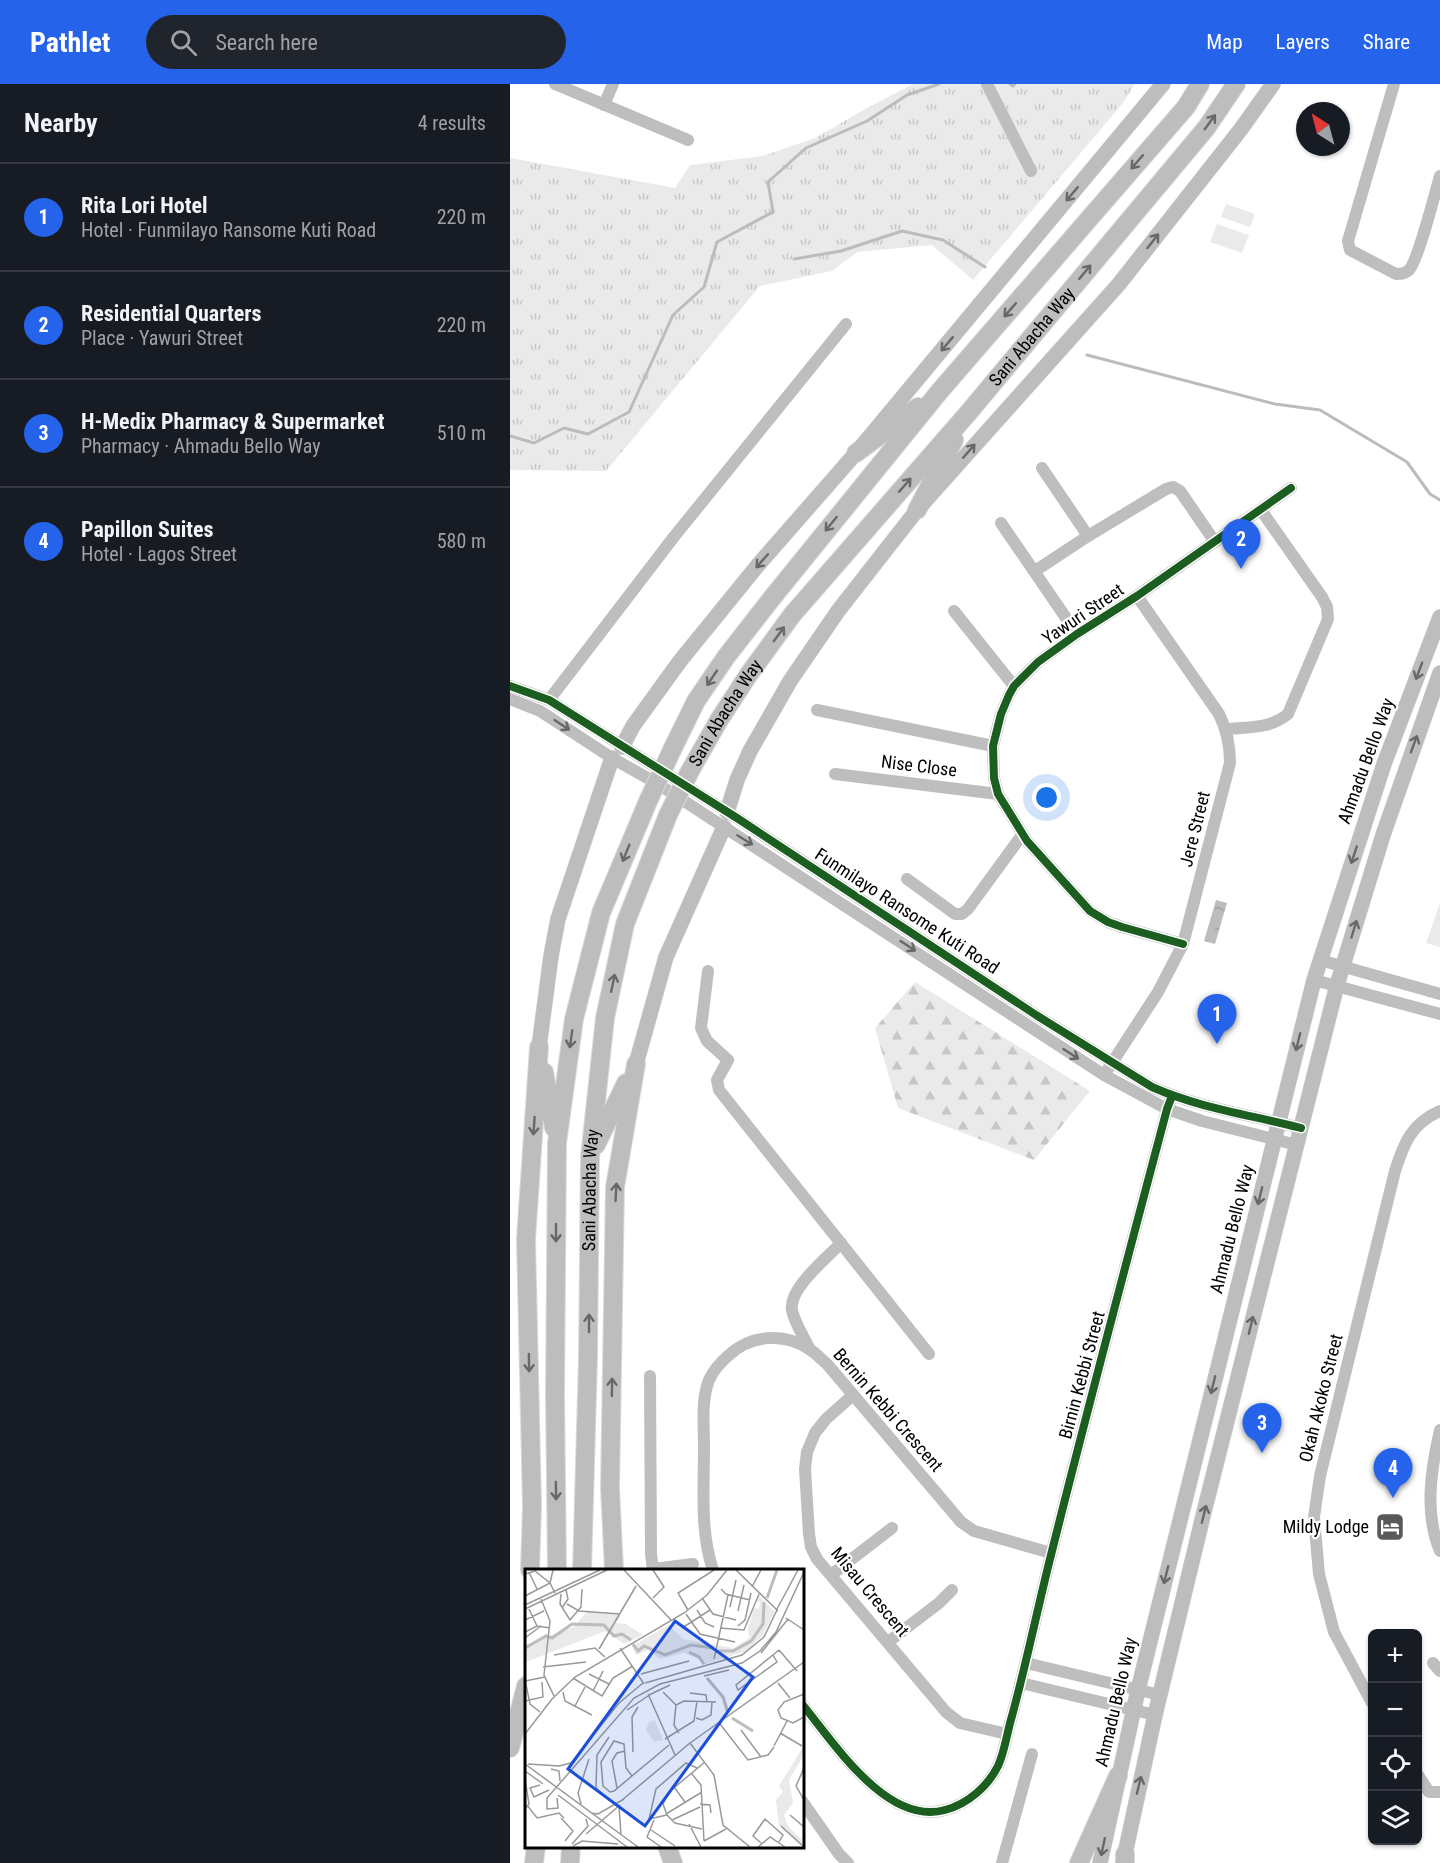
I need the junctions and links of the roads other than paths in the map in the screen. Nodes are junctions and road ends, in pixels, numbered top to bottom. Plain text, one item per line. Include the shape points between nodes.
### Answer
1 (555, 84) edge
2 (613, 84) edge
3 (1163, 84) edge
4 (1200, 84) edge
5 (1236, 84) edge
6 (1273, 84) edge
7 (1394, 84) edge
8 (988, 86) edge
9 (604, 105) junction
10 (687, 140) dead end
11 (1031, 171) dead end
12 (1440, 176) edge
13 (846, 324) dead end
14 (939, 392) junction
15 (969, 412) junction
16 (856, 453) junction
17 (1042, 468) dead end
18 (1291, 488) dead end
19 (916, 510) junction
20 (1261, 510) junction
21 (1001, 523) dead end
22 (1088, 536) junction
23 (1215, 542) junction
24 (1035, 571) junction
25 (1137, 596) junction
26 (954, 611) dead end
27 (1440, 616) edge
28 (1077, 634) junction
29 (1440, 674) edge
30 (510, 686) edge
31 (1014, 686) junction
32 (510, 699) edge
33 (549, 700) junction
34 (817, 710) dead end
35 (1226, 729) junction
36 (993, 746) junction
37 (617, 753) junction
38 (835, 774) dead end
39 (998, 794) junction
40 (725, 819) junction
41 (1022, 835) junction
42 (907, 879) dead end
43 (1183, 944) junction
44 (1320, 960) junction
45 (1343, 965) junction
46 (708, 971) dead end
47 (1314, 980) junction
48 (1337, 985) junction
49 (1440, 993) edge
50 (1440, 1014) edge
51 (539, 1047) junction
52 (636, 1064) junction
53 (1112, 1064) junction
54 (1104, 1075) junction
55 (1172, 1096) junction
56 (1167, 1109) junction
57 (1440, 1111) edge
58 (1278, 1122) junction
59 (1301, 1128) junction
60 (1274, 1140) junction
61 (557, 1143) junction
62 (1297, 1145) junction
63 (590, 1157) junction
64 (841, 1243) junction
65 (809, 1348) junction
66 (929, 1354) dead end
67 (588, 1358) junction
68 (650, 1376) dead end
69 (555, 1395) junction
70 (853, 1395) junction
71 (1440, 1430) edge
72 (610, 1488) junction
73 (532, 1506) junction
74 (892, 1528) dead end
75 (1440, 1551) edge
76 (1051, 1553) junction
77 (693, 1564) dead end
78 (530, 1569) edge
79 (557, 1569) edge
80 (582, 1569) edge
81 (614, 1569) edge
82 (653, 1569) edge
83 (660, 1569) edge
84 (713, 1569) edge
85 (831, 1575) junction
86 (952, 1590) dead end
87 (888, 1642) junction
88 (1026, 1663) junction
89 (1021, 1683) junction
90 (525, 1690) edge
91 (1138, 1690) junction
92 (1160, 1695) junction
93 (1368, 1696) edge
94 (804, 1706) edge
95 (1133, 1710) junction
96 (1155, 1714) junction
97 (1007, 1734) junction
98 (510, 1748) edge
99 (1032, 1754) dead end
100 (1118, 1776) junction
101 (1422, 1781) edge
102 (1438, 1793) edge
103 (804, 1804) edge
104 (536, 1848) edge
105 (572, 1848) edge
106 (668, 1848) edge
107 (1124, 1860) edge
108 (534, 1863) edge
109 (570, 1863) edge
110 (673, 1863) edge
111 (848, 1863) edge
112 (1002, 1863) edge
113 (1079, 1863) edge
114 (1100, 1863) edge

1 - 9 street
2 - 9 street
3 -> 16 main road
4 -> 14 highway, Sani Abacha Way via 1186,107
15 -> 5 highway, Sani Abacha Way via 1207,127
19 -> 6 main road, Sani Abacha Way via 1119,284
7 - 12 street via 1348,240 1350,250 1396,274 1409,270
8 - 11 street
9 - 10 street
13 - 33 street via 673,538
14 - 16 highway
14 -> 61 highway, Sani Abacha Way, bridge via 772,597 696,701 649,799 599,923 574,1019
15 - 19 highway
63 -> 15 highway, Sani Abacha Way, bridge via 605,1018 625,924 668,815 690,771 749,674 792,615
16 -> 37 main road via 680,661
17 - 22 street
18 - 20 street, Yawuri Street
19 - 40 main road, Sani Abacha Way via 790,681 750,751
20 - 23 street, Yawuri Street
20 - 35 street via 1322,597 1328,607 1328,619 1288,714 1270,725
21 - 24 street
22 - 23 street via 1173,487
22 - 24 street
23 - 25 street, Yawuri Street
24 - 28 street
25 - 28 street, Yawuri Street
25 - 35 street, Jere Street
26 - 31 street
27 -> 44 main road, Ahmadu Bello Way via 1384,764
28 - 31 street, Yawuri Street via 1038,662
45 -> 29 main road via 1386,825
30 - 33 street, Funmilayo Ransome Kuti Road
31 - 36 street, Yawuri Street via 1001,714
32 -> 37 street, Funmilayo Ransome Kuti Road
33 - 37 street, Funmilayo Ransome Kuti Road
34 - 36 street
35 - 43 street, Jere Street via 1230,763
36 - 39 street, Yawuri Street
37 - 40 street, Funmilayo Ransome Kuti Road
37 - 51 main road via 558,919
38 - 39 street, Nise Close
39 - 41 street, Yawuri Street
40 - 52 main road, Sani Abacha Way via 666,957
40 - 53 street, Funmilayo Ransome Kuti Road
40 -> 54 street, Funmilayo Ransome Kuti Road
41 - 42 street via 962,914 955,914
41 - 43 street, Yawuri Street via 1090,911 1122,927
43 - 53 street, Jere Street
44 - 45 street
44 - 47 main road, Ahmadu Bello Way
45 - 48 main road
45 - 49 street
46 - 64 street via 701,1028 707,1041 728,1060 717,1080 719,1090
47 - 48 street
47 -> 58 main road, Ahmadu Bello Way
48 - 50 street
48 - 59 main road
51 - 61 highway
51 -> 73 highway via 526,1239
52 - 63 highway
72 -> 52 highway via 615,1187
53 - 54 street, Jere Street
53 - 55 street, Funmilayo Ransome Kuti Road
54 - 56 street, Funmilayo Ransome Kuti Road
55 - 56 street, Birnin Kebbi Street
55 - 58 street, Funmilayo Ransome Kuti Road
56 - 60 street, Funmilayo Ransome Kuti Road
56 - 76 street, Birnin Kebbi Street
57 - 93 street, Okah Akoko Street via 1417,1126 1405,1141 1395,1171 1320,1476 1314,1517 1319,1574 1330,1622
58 - 59 street, Funmilayo Ransome Kuti Road
58 - 60 main road, Ahmadu Bello Way
59 - 62 main road
60 - 62 street, Funmilayo Ransome Kuti Road
60 -> 91 main road, Ahmadu Bello Way
61 -> 69 highway, Sani Abacha Way
92 -> 62 main road
67 -> 63 highway, Sani Abacha Way
64 - 65 street via 796,1289 792,1300 792,1310
64 - 66 street
65 - 70 street, Bernin Kebbi Crescent
65 - 84 street, Bernin Kebbi Crescent via 777,1337 757,1339 723,1359 710,1378 704,1415 704,1507 705,1539
67 - 72 highway
67 - 80 highway, Sani Abacha Way
68 - 82 street
69 - 73 highway
69 -> 79 highway, Sani Abacha Way
70 - 76 street, Bernin Kebbi Crescent via 961,1522 974,1531
70 - 85 street, Misau Crescent via 826,1419 807,1452 811,1547
71 - 75 street via 1430,1490
72 - 81 highway
73 - 78 highway
74 - 85 street
76 - 88 street, Birnin Kebbi Street
77 - 83 street
85 - 87 street, Misau Crescent
86 - 87 street
87 - 97 street, Misau Crescent via 953,1718
88 - 89 street
88 - 91 street
89 - 95 street
89 - 97 street
90 - 98 highway
91 - 92 street
91 - 95 main road, Ahmadu Bello Way
92 - 96 main road
94 - 97 street via 882,1795 921,1812 946,1810 970,1798 988,1782 999,1764
95 - 96 street
95 - 100 main road, Ahmadu Bello Way
107 -> 96 main road
99 - 112 street
100 - 113 highway
100 -> 114 main road, Ahmadu Bello Way
101 - 102 street via 1429,1792
103 - 111 street
104 - 108 highway
105 - 109 highway
106 - 110 highway

